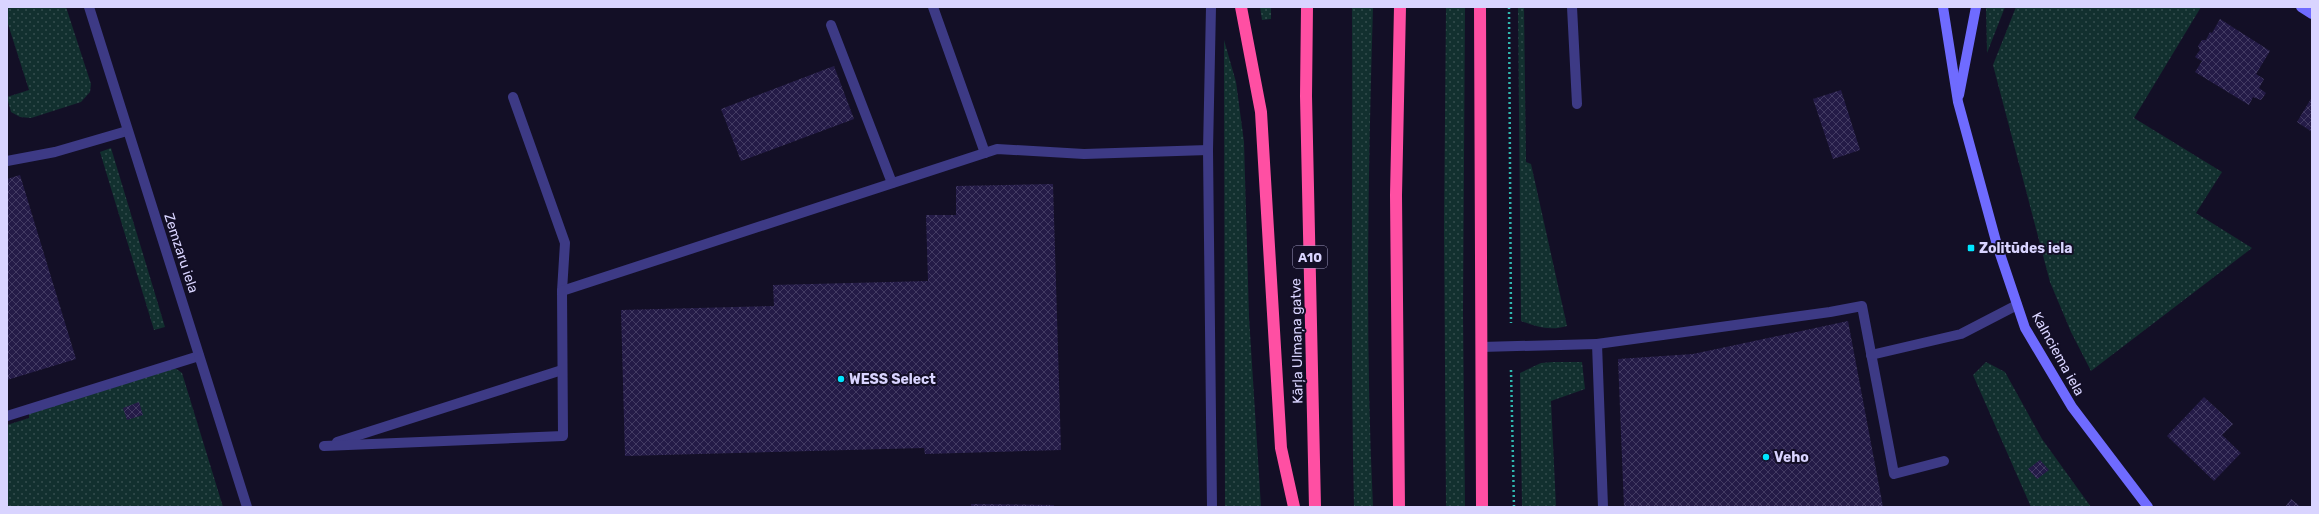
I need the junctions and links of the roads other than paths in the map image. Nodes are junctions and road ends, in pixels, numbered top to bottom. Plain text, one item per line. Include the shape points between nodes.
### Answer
1 (89, 7) edge
2 (933, 7) edge
3 (1211, 7) edge
4 (1241, 7) edge
5 (1307, 7) edge
6 (1400, 7) edge
7 (1480, 7) edge
8 (1572, 7) edge
9 (1943, 7) edge
10 (1976, 7) edge
11 (2301, 7) edge
12 (2312, 14) edge
13 (831, 25) dead end
14 (513, 98) dead end
15 (1958, 102) junction
16 (1577, 104) dead end
17 (128, 131) junction
18 (1208, 150) junction
19 (985, 153) junction
20 (7, 161) edge
21 (892, 183) junction
22 (562, 291) junction
23 (2017, 305) junction
24 (1597, 344) junction
25 (1481, 347) junction
26 (1871, 355) junction
27 (199, 356) junction
28 (562, 370) junction
29 (7, 416) edge
30 (1944, 461) dead end
31 (246, 507) edge
32 (1212, 507) edge
33 (1294, 507) edge
34 (1315, 507) edge
35 (1399, 507) edge
36 (1482, 507) edge
37 (1603, 507) edge
38 (2148, 507) edge

1 - 17 street, Zemzaru iela
2 - 19 street
3 - 18 street
4 - 33 highway via 1261,112 1281,448
5 - 34 highway, Kārļa Ulmaņa gatve / A10 via 1306,96
6 - 35 highway via 1396,195
7 - 25 highway
8 - 16 street
9 - 15 street, Kalnciema iela
10 - 15 street
11 - 12 street
13 - 21 street
14 - 22 street via 565,243
15 - 23 street, Kalnciema iela via 1997,245
17 - 20 street via 55,152
17 - 27 street, Zemzaru iela
18 - 19 street via 1084,154 997,149
18 - 32 street
19 - 21 street
21 - 22 street
22 - 28 street
23 - 26 street via 1961,334
23 - 38 street, Kalnciema iela via 2025,328 2072,407
24 - 25 street
24 - 26 street via 1862,306
24 - 37 street
25 - 36 highway
26 - 30 street via 1894,474
27 - 29 street
27 - 31 street, Zemzaru iela
28 - 28 street via 563,436 324,446 354,436

